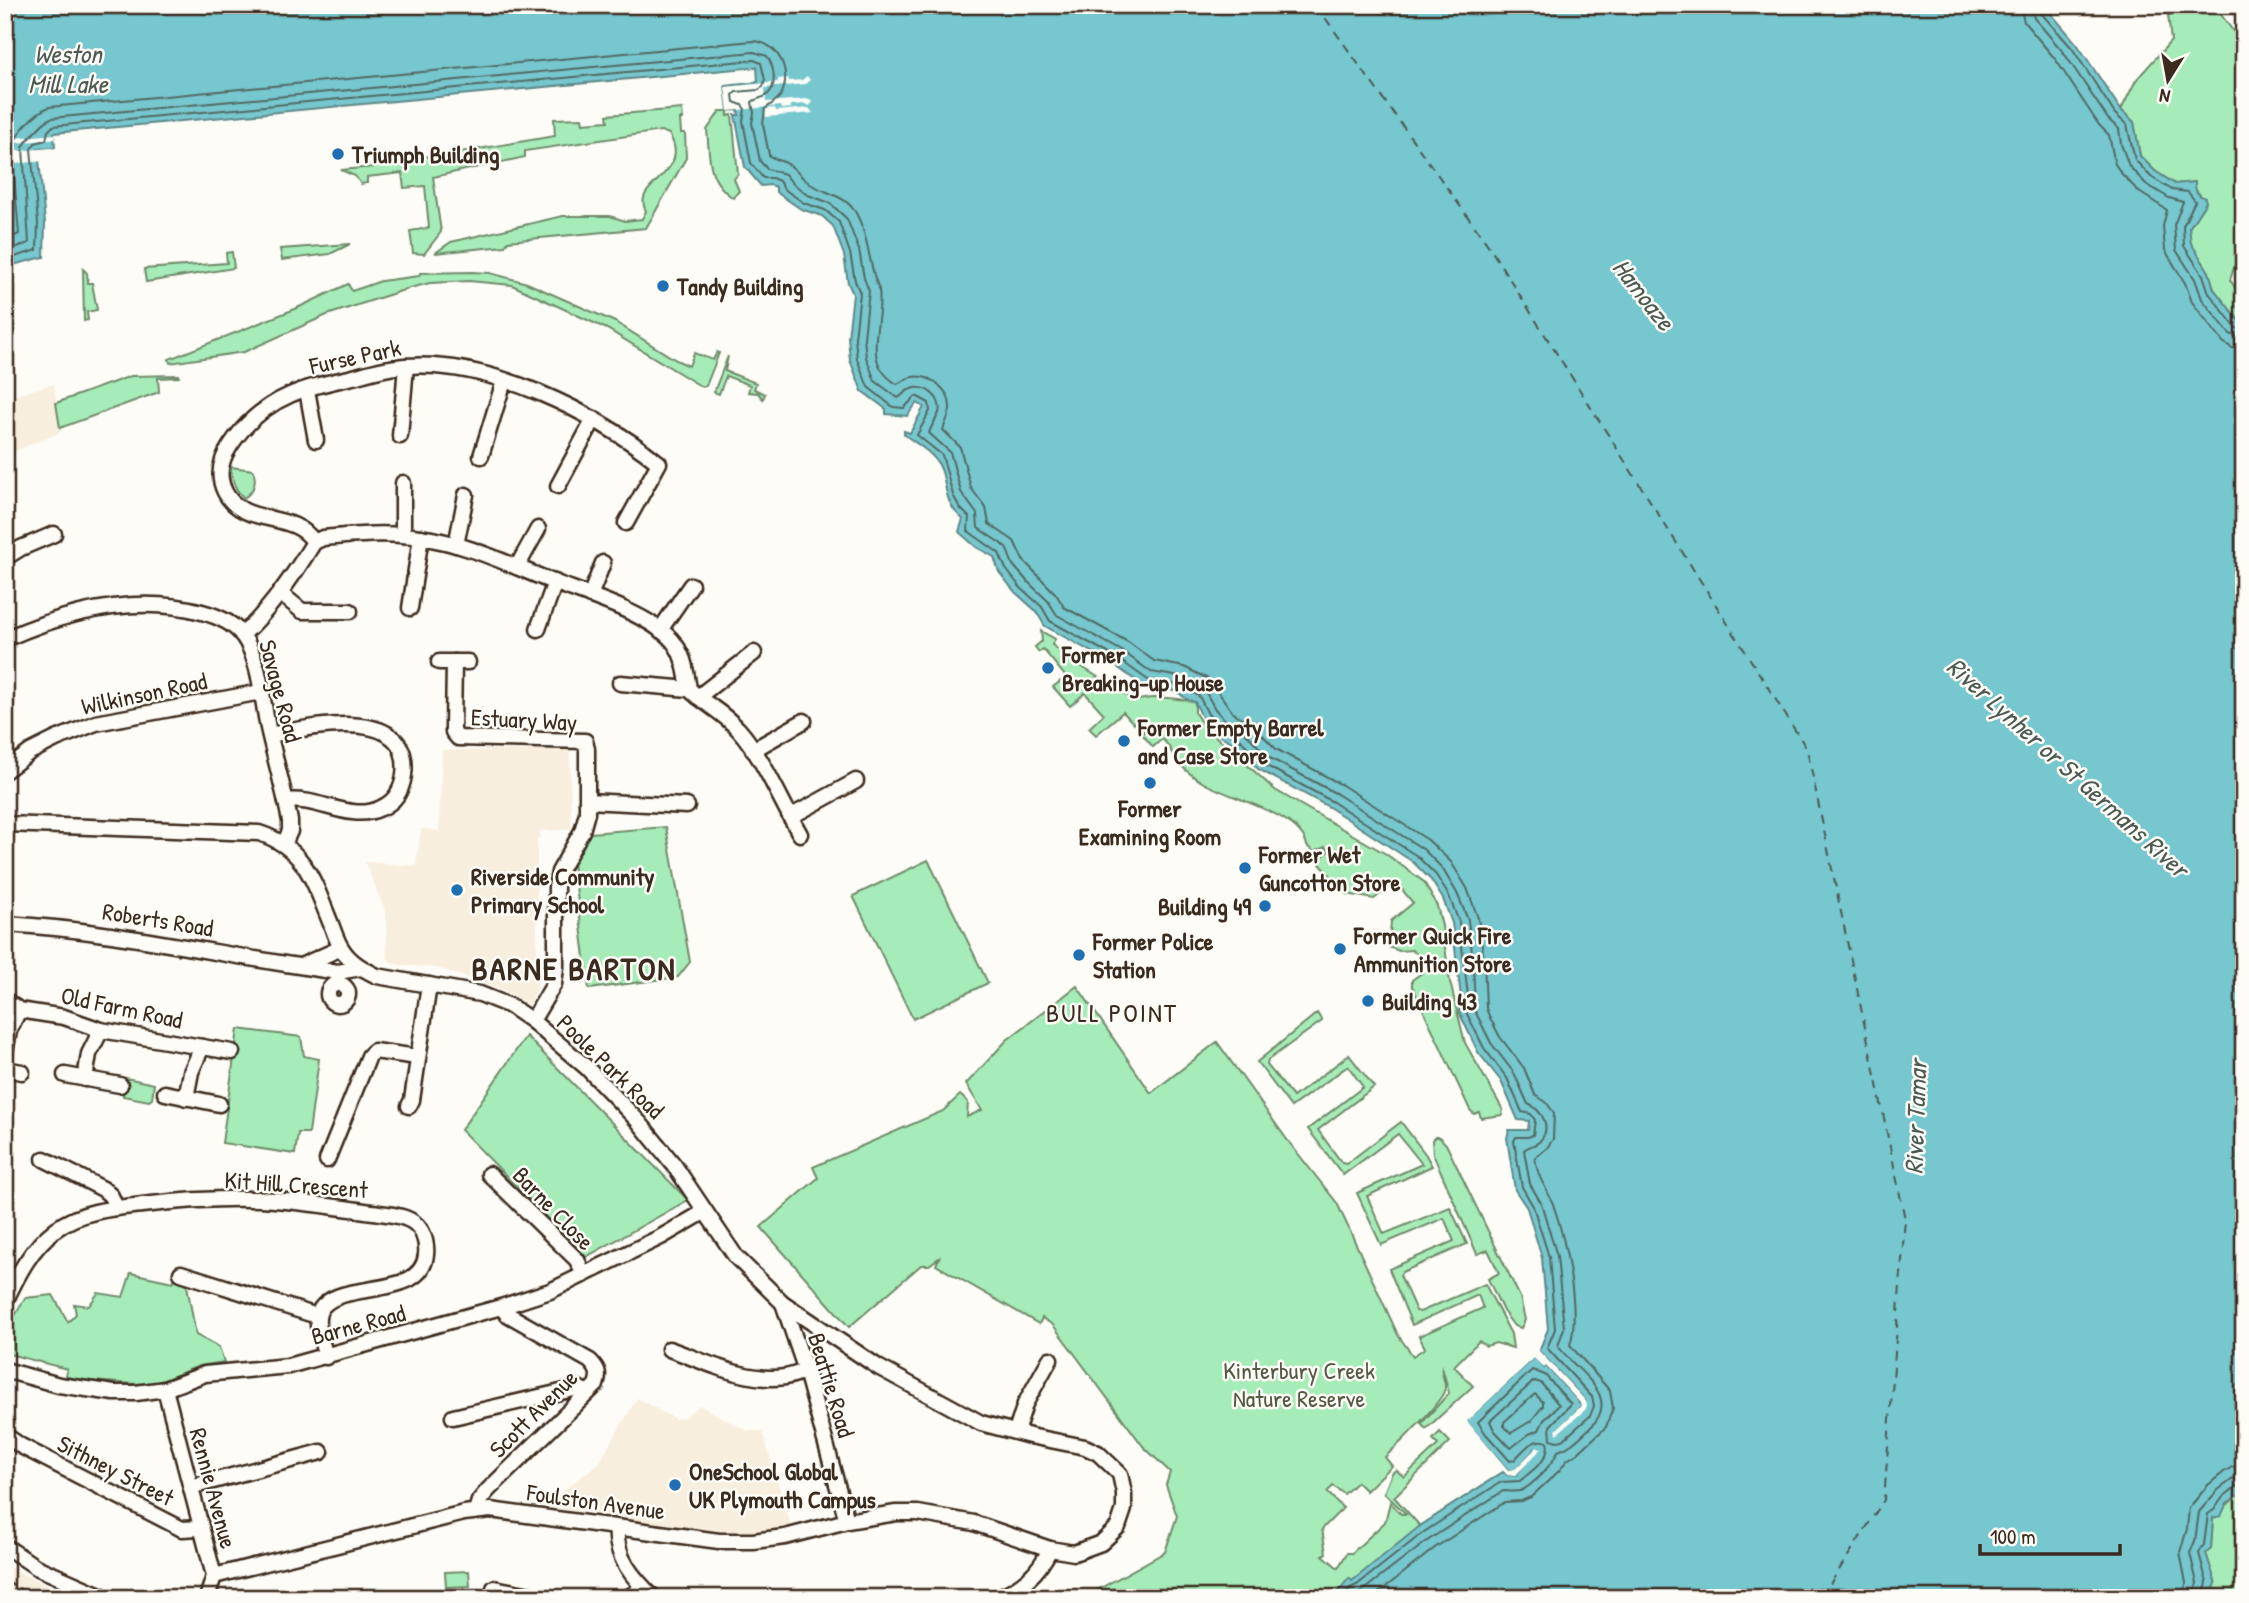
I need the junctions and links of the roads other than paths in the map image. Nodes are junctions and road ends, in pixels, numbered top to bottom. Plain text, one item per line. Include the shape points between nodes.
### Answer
1 (406, 366) junction
2 (504, 381) junction
3 (307, 390) junction
4 (594, 419) junction
5 (400, 436) dead end
6 (316, 440) dead end
7 (481, 456) dead end
8 (403, 483) dead end
9 (558, 486) dead end
10 (466, 495) dead end
11 (626, 523) dead end
12 (537, 529) dead end
13 (54, 534) dead end
14 (403, 535) junction
15 (421, 537) junction
16 (314, 542) junction
17 (456, 545) junction
18 (5, 558) edge
19 (603, 563) dead end
20 (517, 567) junction
21 (555, 582) junction
22 (691, 585) dead end
23 (280, 593) junction
24 (590, 596) junction
25 (410, 608) dead end
26 (350, 611) dead end
27 (538, 629) dead end
28 (660, 630) junction
29 (242, 635) junction
30 (5, 639) edge
31 (754, 653) dead end
32 (454, 662) dead end
33 (620, 683) dead end
34 (261, 692) junction
35 (697, 696) junction
36 (804, 721) dead end
37 (270, 735) junction
38 (753, 750) junction
39 (5, 771) edge
40 (856, 781) dead end
41 (286, 801) junction
42 (587, 801) junction
43 (687, 806) dead end
44 (790, 817) junction
45 (5, 824) edge
46 (800, 834) dead end
47 (284, 844) junction
48 (6, 925) edge
49 (5, 934) edge
50 (341, 948) junction
51 (310, 967) junction
52 (361, 968) junction
53 (429, 985) junction
54 (333, 986) dead end
55 (5, 1000) edge
56 (19, 1010) junction
57 (532, 1021) junction
58 (101, 1030) junction
59 (202, 1047) junction
60 (232, 1052) dead end
61 (5, 1053) edge
62 (418, 1057) junction
63 (5, 1069) edge
64 (22, 1072) dead end
65 (65, 1075) dead end
66 (85, 1079) junction
67 (120, 1085) dead end
68 (165, 1093) dead end
69 (186, 1098) junction
70 (219, 1104) dead end
71 (409, 1107) dead end
72 (53, 1159) dead end
73 (327, 1160) dead end
74 (489, 1174) dead end
75 (116, 1208) junction
76 (704, 1212) junction
77 (181, 1273) dead end
78 (584, 1275) junction
79 (5, 1302) edge
80 (783, 1303) junction
81 (501, 1307) junction
82 (317, 1316) junction
83 (669, 1349) dead end
84 (326, 1357) junction
85 (1050, 1359) dead end
86 (5, 1370) edge
87 (806, 1371) junction
88 (165, 1389) junction
89 (586, 1392) junction
90 (453, 1417) dead end
91 (1016, 1432) junction
92 (9, 1438) edge
93 (321, 1452) dead end
94 (191, 1487) junction
95 (476, 1511) junction
96 (847, 1521) junction
97 (201, 1528) junction
98 (617, 1528) junction
99 (5, 1546) edge
100 (1050, 1549) junction
101 (214, 1576) junction
102 (494, 1588) dead end
103 (649, 1593) edge
104 (107, 1598) edge
105 (207, 1598) edge
106 (546, 1598) edge
107 (627, 1598) edge
108 (997, 1598) edge

1 - 2 street, Furse Park via 431,366
1 - 3 street, Furse Park
1 - 5 street
2 - 4 street, Furse Park
2 - 7 street
3 - 6 street
3 - 16 street, Furse Park via 278,399 258,413 225,451 222,477 224,491 246,512 291,523 308,532
4 - 9 street
4 - 11 street, Furse Park via 659,463
8 - 14 street
10 - 17 street
12 - 20 street
13 - 18 street
14 - 15 street
14 - 16 street
15 - 17 street
15 - 25 street
16 - 23 street
17 - 20 street
19 - 24 street
20 - 21 street
21 - 24 street
21 - 27 street
22 - 28 street
23 - 26 street via 302,611
23 - 29 street
24 - 28 street
28 - 35 street via 678,648
29 - 30 street, Savage Road via 213,615 140,605 65,617
29 - 34 street, Savage Road
31 - 35 street
32 - 42 street, Estuary Way via 455,735 466,740 585,741
33 - 35 street
34 - 37 street, Savage Road
34 - 39 street, Wilkinson Road via 96,723 39,748
35 - 38 street via 731,721
36 - 38 street
37 - 41 street, Savage Road
37 - 41 street via 312,727 366,726 388,734 403,752 400,791 380,809 356,813 298,799
38 - 44 street
40 - 44 street
41 - 47 street, Savage Road via 290,831
42 - 43 street via 669,799
42 - 57 street, Estuary Way via 582,831 555,887 554,984
44 - 46 street
45 - 47 street via 259,833
47 - 50 street via 311,877
48 - 49 street
48 - 51 street, Roberts Road via 112,933
50 - 51 street
50 - 52 street, Poole Park Road
51 - 52 street, Roberts Road via 349,972
51 - 54 street
52 - 53 street, Poole Park Road via 377,976
53 - 57 street, Poole Park Road via 480,994
53 - 62 street
55 - 56 street, Old Farm Road
56 - 58 street, Old Farm Road via 64,1017
56 - 61 street
57 - 76 street, Poole Park Road via 586,1067 639,1122
58 - 59 street, Old Farm Road
58 - 66 street via 89,1054
59 - 60 street, Old Farm Road
59 - 69 street
62 - 71 street
62 - 73 street via 382,1051 369,1056
63 - 64 street
65 - 66 street
66 - 67 street
68 - 69 street
69 - 70 street
72 - 75 street via 103,1189
74 - 78 street, Barne Close via 577,1260
75 - 79 street, Kit Hill Crescent via 85,1215 56,1229 25,1261
75 - 82 street, Kit Hill Crescent via 179,1201 275,1200 402,1216 420,1228 426,1256 418,1273 402,1283 335,1297
76 - 78 street, Barne Road
76 - 80 street, Foulston Avenue via 736,1257
77 - 82 street
78 - 81 street, Barne Road
80 - 87 street, Beattie Road
80 - 91 street, Foulston Avenue via 855,1353 944,1404 981,1423
81 - 84 street, Barne Road
81 - 89 street, Scott Avenue via 590,1361 599,1377
82 - 84 street
83 - 87 street via 760,1377
84 - 88 street, Barne Road via 288,1366 205,1374
85 - 91 street via 1025,1404
86 - 88 street, Barne Road via 114,1393
87 - 96 street, Beattie Road
88 - 94 street, Rennie Avenue
89 - 90 street via 578,1388
89 - 95 street, Scott Avenue via 488,1490
91 - 100 street, Foulston Avenue via 1085,1447 1121,1474 1124,1509 1118,1527 1101,1543 1074,1553
92 - 97 street, Sithney Street via 182,1530
93 - 94 street
94 - 97 street, Rennie Avenue
95 - 98 street, Foulston Avenue
95 - 101 street, Foulston Avenue
96 - 98 street, Foulston Avenue via 753,1541
96 - 100 street, Foulston Avenue via 897,1513 943,1516
97 - 101 street, Rennie Avenue
98 - 103 street via 622,1559
99 - 104 street via 36,1567
100 - 108 street via 1041,1568 1027,1581
101 - 105 street, Rennie Avenue
102 - 106 street
103 - 107 street

